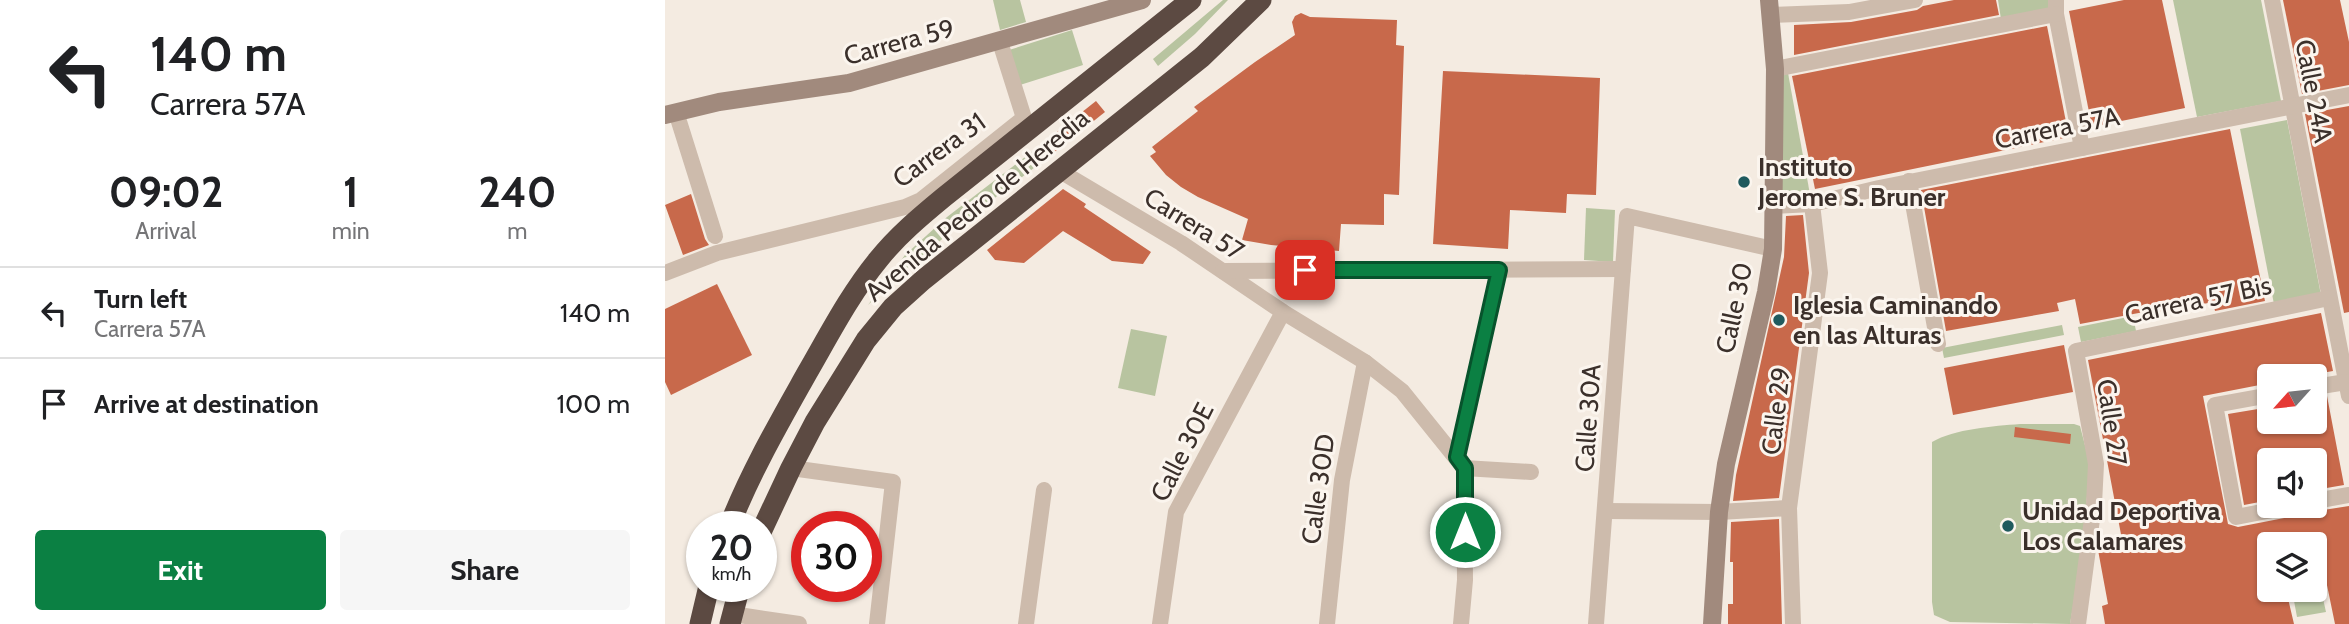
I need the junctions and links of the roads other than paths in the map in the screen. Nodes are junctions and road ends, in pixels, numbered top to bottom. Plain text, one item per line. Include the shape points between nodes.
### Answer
1 (1142, 0) edge
2 (1191, 0) edge
3 (1261, 0) edge
4 (1915, 0) edge
5 (2272, 0) edge
6 (1769, 7) edge
7 (2056, 7) edge
8 (1170, 8) edge
9 (1000, 42) junction
10 (1775, 69) junction
11 (2349, 95) edge
12 (2292, 108) junction
13 (671, 114) edge
14 (2082, 148) junction
15 (1060, 170) junction
16 (1909, 181) junction
17 (1812, 204) junction
18 (1774, 206) junction
19 (715, 236) dead end
20 (1773, 249) junction
21 (1623, 269) junction
22 (1499, 270) junction
23 (1222, 271) junction
24 (665, 273) edge
25 (2329, 298) junction
26 (1283, 313) junction
27 (1938, 344) dead end
28 (2076, 351) joint
29 (1366, 362) junction
30 (2327, 388) edge
31 (2348, 389) edge
32 (2257, 397) edge
33 (1461, 462) junction
34 (790, 468) junction
35 (1531, 472) dead end
36 (1044, 490) dead end
37 (2349, 495) edge
38 (2327, 499) edge
39 (1789, 508) junction
40 (736, 511) edge
41 (770, 511) edge
42 (1606, 511) junction
43 (1719, 512) junction
44 (2257, 513) edge
45 (705, 602) edge
46 (736, 602) edge
47 (731, 619) edge
48 (700, 624) edge
49 (799, 624) edge
50 (877, 624) edge
51 (1026, 624) edge
52 (1160, 624) edge
53 (1327, 624) edge
54 (1461, 624) edge
55 (1597, 624) edge
56 (1712, 624) edge
57 (1793, 624) edge
58 (2078, 624) edge

1 - 9 main road, Carrera 59
2 - 8 highway, Avenida Pedro de Heredia
3 - 15 highway, Avenida Pedro de Heredia via 1202,57
4 - 6 street via 1849,12
5 - 12 street, Calle 24A
6 - 10 main road, Calle 30
7 - 10 street
7 - 14 street
8 - 40 highway, Avenida Pedro de Heredia via 944,197 878,260 832,328
9 - 13 main road, Carrera 59 via 849,83 719,102
9 - 24 street, Carrera 31 via 1024,118 921,200 905,208 717,253
10 - 18 main road, Calle 30
11 - 12 street, Carrera 57A
12 - 14 street, Carrera 57A
12 - 25 street, Calle 24A
13 - 19 street
14 - 16 street, Carrera 57A
15 - 23 street, Carrera 57
15 - 34 highway, Avenida Pedro de Heredia via 923,279 879,322
16 - 17 street, Carrera 57A
16 - 27 street
17 - 18 street, Carrera 57A
17 - 39 street, Calle 29 via 1820,273
18 - 20 main road, Calle 30
20 - 21 street, Calle 30A via 1626,216
20 - 43 main road, Calle 30
21 - 22 street
21 - 42 street, Calle 30A
22 - 23 street
22 - 33 street
23 - 26 street, Carrera 57
25 - 28 street, Carrera 57 Bis
25 - 31 street, Calle 24A
26 - 29 street, Carrera 57
26 - 52 street, Calle 30E via 1176,512
28 - 58 street, Calle 27 via 2096,464
29 - 33 street, Carrera 57 via 1402,391
29 - 53 street, Calle 30D via 1342,480
30 - 31 street
32 - 44 street via 2215,405 2236,517
33 - 35 street
33 - 54 street via 1465,580
34 - 41 highway, Avenida Pedro de Heredia
34 - 50 street via 893,482
36 - 51 street
37 - 38 street
39 - 43 street
39 - 57 street, Calle 29
42 - 43 street
42 - 55 street, Calle 30A
43 - 56 main road, Calle 30
45 - 48 highway
46 - 47 highway
47 - 49 street

